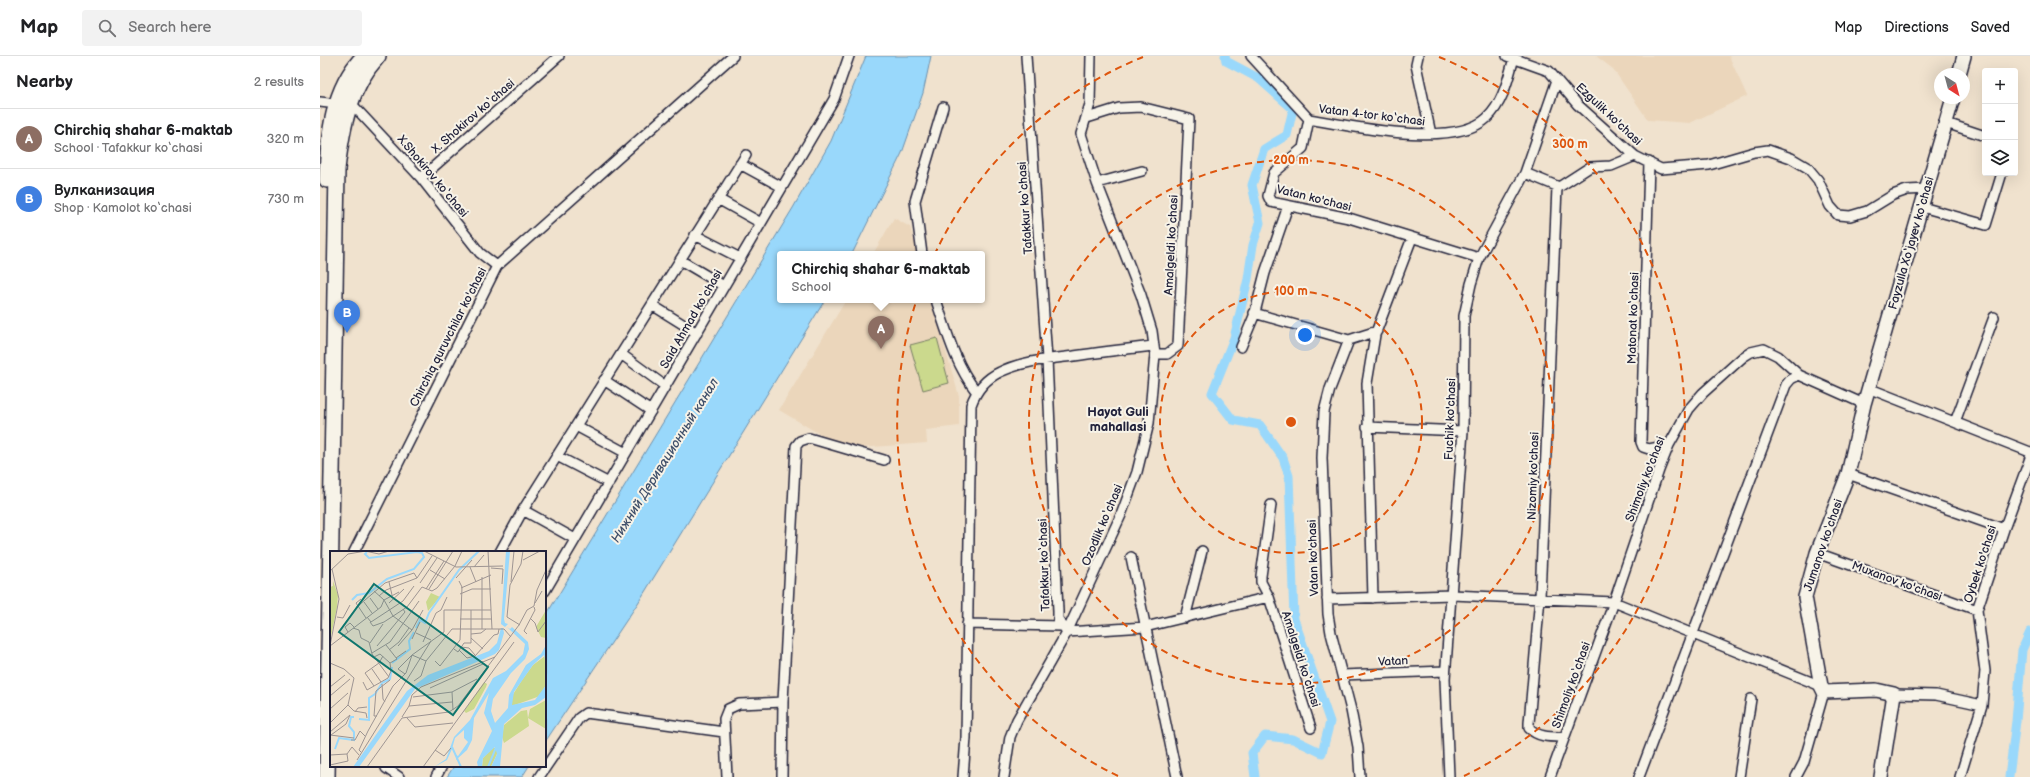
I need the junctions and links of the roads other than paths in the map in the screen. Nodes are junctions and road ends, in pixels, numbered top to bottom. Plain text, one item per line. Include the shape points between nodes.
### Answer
1 (364, 56) edge
2 (378, 56) edge
3 (559, 56) edge
4 (733, 56) edge
5 (850, 56) edge
6 (1026, 56) edge
7 (1091, 56) edge
8 (1251, 56) edge
9 (1418, 56) edge
10 (1964, 56) edge
11 (1510, 57) edge
12 (1961, 68) edge
13 (1557, 80) junction
14 (320, 102) edge
15 (343, 103) junction
16 (1951, 104) edge
17 (943, 107) dead end
18 (1087, 118) junction
19 (1309, 119) junction
20 (1946, 123) junction
21 (1431, 134) junction
22 (1982, 135) edge
23 (746, 155) dead end
24 (1635, 156) junction
25 (1649, 162) junction
26 (740, 164) junction
27 (1142, 171) dead end
28 (1525, 173) junction
29 (2001, 176) edge
30 (421, 178) junction
31 (1097, 183) junction
32 (782, 187) junction
33 (1557, 187) junction
34 (1928, 189) junction
35 (718, 199) junction
36 (1288, 206) junction
37 (1922, 207) junction
38 (761, 223) junction
39 (696, 235) junction
40 (1412, 238) junction
41 (922, 251) edge
42 (740, 258) junction
43 (1479, 258) junction
44 (680, 260) junction
45 (497, 266) junction
46 (724, 286) junction
47 (937, 303) edge
48 (652, 305) junction
49 (1254, 313) junction
50 (1994, 317) dead end
51 (1377, 331) junction
52 (697, 333) junction
53 (1350, 340) junction
54 (1241, 347) dead end
55 (1154, 350) junction
56 (621, 354) junction
57 (1048, 359) junction
58 (1799, 375) junction
59 (604, 380) junction
60 (665, 386) junction
61 (1868, 388) junction
62 (976, 391) junction
63 (1864, 404) junction
64 (650, 411) junction
65 (1955, 422) junction
66 (576, 426) junction
67 (1368, 427) junction
68 (1463, 431) junction
69 (1669, 445) junction
70 (2030, 452) edge
71 (626, 453) junction
72 (557, 456) junction
73 (2030, 458) edge
74 (884, 460) dead end
75 (1848, 474) junction
76 (609, 483) junction
77 (1271, 505) dead end
78 (523, 510) junction
79 (2004, 529) junction
80 (575, 539) junction
81 (331, 551) edge
82 (354, 551) edge
83 (501, 551) edge
84 (1202, 551) dead end
85 (1817, 553) junction
86 (1131, 557) dead end
87 (546, 589) edge
88 (330, 591) edge
89 (1452, 595) junction
90 (1269, 597) junction
91 (1373, 598) junction
92 (1540, 598) junction
93 (1326, 599) junction
94 (1614, 602) junction
95 (1977, 610) junction
96 (320, 618) edge
97 (1186, 618) junction
98 (967, 624) junction
99 (1145, 626) junction
100 (1064, 629) junction
101 (1694, 634) junction
102 (1446, 671) junction
103 (1342, 676) junction
104 (1823, 689) junction
105 (1894, 694) junction
106 (1751, 699) dead end
107 (783, 702) junction
108 (1982, 705) junction
109 (1311, 728) dead end
110 (724, 732) junction
111 (1564, 737) junction
112 (546, 766) edge
113 (387, 767) edge
114 (441, 767) edge
115 (545, 767) edge
116 (327, 777) edge
117 (399, 777) edge
118 (436, 777) edge
119 (538, 777) edge
120 (727, 777) edge
121 (782, 777) edge
122 (963, 777) edge
123 (1004, 777) edge
124 (1177, 777) edge
125 (1360, 777) edge
126 (1449, 777) edge
127 (1550, 777) edge
128 (1639, 777) edge
129 (1739, 777) edge
130 (1796, 777) edge
131 (1880, 777) edge
132 (1960, 777) edge

1 - 15 main road via 347,79
2 - 15 main road
3 - 30 street, X. Shokirov ko‘chasi
4 - 45 street, Chirchiq quruvchilar ko'chasi
5 - 32 street, Said Ahmad ko‘chasi via 834,99
6 - 57 street, Tafakkur ko‘chasi
7 - 18 street, Ozodlik ko‘chasi via 1090,104
8 - 19 street
9 - 21 street, Vatan 4-tor ko‘chasi via 1416,65
10 - 12 street
11 - 13 street, Ezgulik ko'chasi via 1549,71
11 - 21 street, Vatan 4-tor ko‘chasi via 1504,91 1487,118 1473,127
13 - 24 street, Ezgulik ko'chasi via 1578,105
13 - 28 street, Fuchik ko'chasi
14 - 15 street
15 - 30 street, X.Shokirov ko‘chasi
15 - 81 main road via 337,169
15 - 96 main road via 327,155
16 - 20 street, Fayzulla Xo‘jayev ko‘chasi
17 - 41 street via 915,201
18 - 31 street, Ozodlik ko‘chasi via 1081,134
18 - 55 street, Amalgeldi ko‘chasi via 1119,108 1141,107 1189,119 1178,346 1167,354
19 - 21 street, Vatan 4-tor ko‘chasi via 1364,128
19 - 36 street, Vatan ko'chasi via 1303,148 1274,173 1268,196 1271,202
20 - 22 street
20 - 34 street, Fayzulla Xo‘jayev ko‘chasi
23 - 26 street
24 - 25 street, Ezgulik ko'chasi
24 - 33 street via 1611,166 1590,167
25 - 34 street, Ezgulik ko'chasi via 1661,169 1709,165 1768,150 1808,168 1838,215 1850,216 1867,212 1893,195 1907,190
25 - 69 street, Matonat ko‘chasi via 1641,442 1643,447 1649,449
26 - 32 street
26 - 35 street
27 - 31 street
28 - 33 street
28 - 43 street, Fuchik ko'chasi
29 - 37 street via 1986,225
30 - 45 street, X.Shokirov ko‘chasi via 480,253
31 - 55 street, Ozodlik ko‘chasi via 1141,295 1152,331
32 - 38 street, Said Ahmad ko‘chasi
33 - 92 street, Nizomiy ko'chasi
34 - 37 street, Fayzulla Xo‘jayev ko‘chasi
35 - 38 street
35 - 39 street
36 - 40 street, Vatan ko'chasi via 1349,218
36 - 49 street
37 - 61 street, Fayzulla Xo‘jayev ko‘chasi
38 - 42 street, Said Ahmad ko‘chasi
39 - 42 street
39 - 44 street
40 - 43 street, Vatan ko'chasi
40 - 51 street
42 - 46 street, Said Ahmad ko‘chasi
43 - 68 street, Fuchik ko'chasi via 1470,284 1464,316
44 - 46 street
44 - 48 street
45 - 82 street, Chirchiq quruvchilar ko'chasi
46 - 52 street, Said Ahmad ko‘chasi
47 - 62 street via 964,376
48 - 52 street
48 - 56 street
49 - 53 street
49 - 54 street
50 - 65 street
51 - 53 street
51 - 67 street via 1367,383
52 - 60 street, Said Ahmad ko‘chasi
53 - 93 street, Vatan ko'chasi via 1330,389 1324,412 1322,458
55 - 57 street
55 - 100 street, Ozodlik ko‘chasi via 1149,423 1137,472 1121,515
56 - 59 street
56 - 60 street
57 - 62 street via 999,372
57 - 100 street, Tafakkur ko‘chasi via 1058,611
58 - 63 street
58 - 69 street, Shimoliy ko'chasi via 1778,356 1764,349 1752,352 1703,393 1689,409
58 - 101 street via 1786,385
59 - 64 street
59 - 66 street
60 - 64 street, Said Ahmad ko‘chasi
61 - 63 street, Jumanov ko‘chasi
61 - 65 street
62 - 98 street via 971,406
63 - 75 street, Jumanov ko‘chasi
64 - 71 street, Said Ahmad ko‘chasi
65 - 70 street
66 - 71 street
66 - 72 street
67 - 68 street
67 - 91 street
68 - 89 street, Fuchik ko'chasi
69 - 94 street, Shimoliy ko'chasi
71 - 76 street, Said Ahmad ko‘chasi
72 - 76 street
72 - 78 street
73 - 79 street, Oybek ko'chasi
74 - 107 street via 809,438 800,440 796,446
75 - 79 street
75 - 85 street, Jumanov ko‘chasi
76 - 80 street, Said Ahmad ko‘chasi
77 - 90 street, Amalgeldi ko‘chasi via 1261,576 1261,582
78 - 80 street
78 - 83 street
79 - 95 street, Oybek ko'chasi
80 - 87 street, Said Ahmad ko‘chasi
84 - 97 street
85 - 95 street, Muxanov ko'chasi
85 - 104 street, Jumanov ko‘chasi via 1805,597
86 - 99 street
88 - 116 main road
89 - 91 street
89 - 92 street
89 - 102 street, Fuchik ko'chasi
90 - 97 street
90 - 109 street, Amalgeldi ko‘chasi
91 - 93 street
92 - 94 street
92 - 111 street, Nizomiy ko'chasi via 1529,728 1543,736
93 - 103 street, Vatan ko'chasi via 1331,633
94 - 101 street
94 - 111 street, Shimoliy ko‘chasi
95 - 108 street, Oybek ko'chasi via 1985,671
97 - 99 street
98 - 100 street
98 - 122 street
99 - 100 street
99 - 124 street
100 - 123 street via 1010,737
101 - 104 street
101 - 128 street
102 - 103 street, Vatan
102 - 126 street, Fuchik ko'chasi
103 - 125 street, Vatan ko'chasi via 1358,747
104 - 105 street via 1876,690
104 - 130 street, Jumanov ko‘chasi via 1804,762
105 - 108 street via 1936,695
105 - 131 street
106 - 129 street
107 - 110 street via 739,704 728,708 724,719
107 - 121 street
108 - 132 street, Oybek ko'chasi
110 - 112 street via 591,713 583,714
110 - 120 street
111 - 127 street, Shimoliy ko‘chasi
113 - 117 street
114 - 118 street
115 - 119 street

